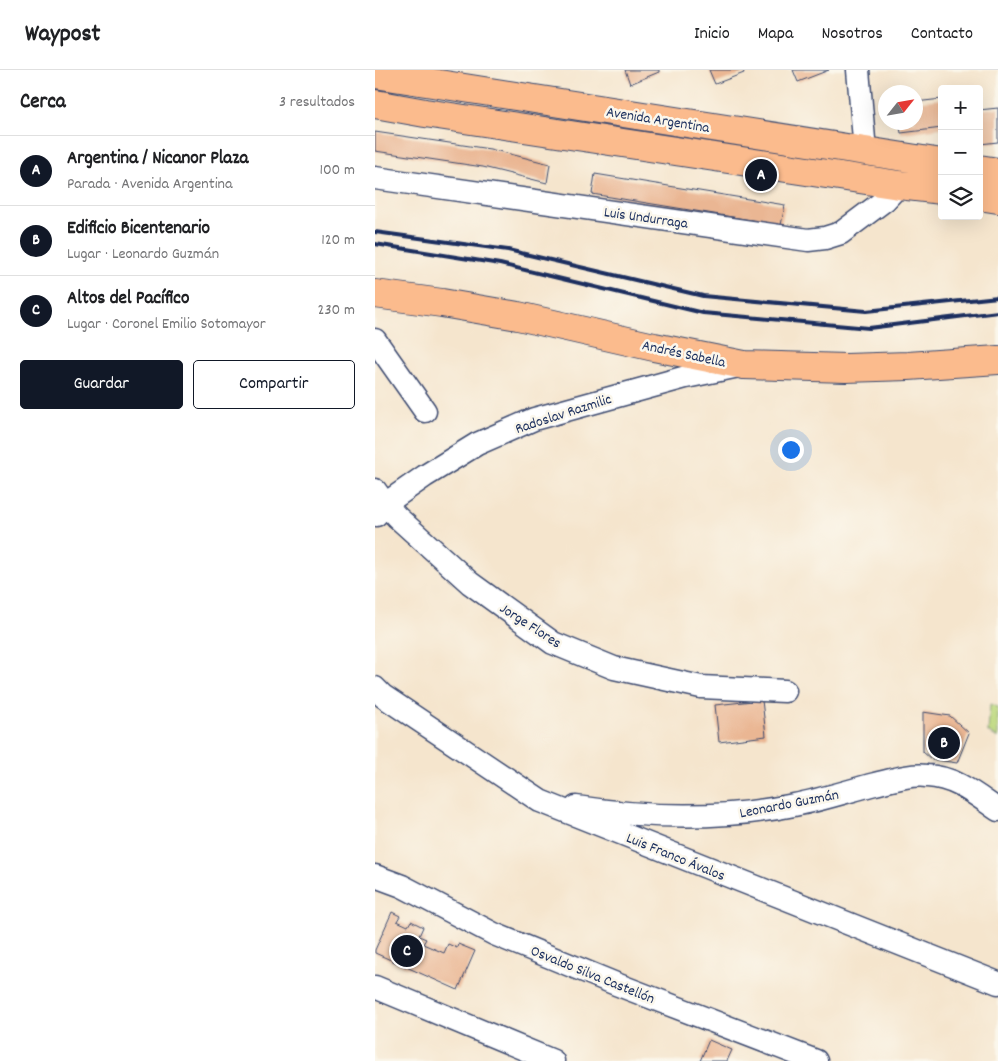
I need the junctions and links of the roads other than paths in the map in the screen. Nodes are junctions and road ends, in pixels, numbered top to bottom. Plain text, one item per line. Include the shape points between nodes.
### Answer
1 (858, 70) edge
2 (375, 74) edge
3 (375, 104) edge
4 (865, 151) junction
5 (938, 162) edge
6 (983, 170) edge
7 (998, 172) edge
8 (375, 178) edge
9 (899, 185) junction
10 (938, 190) edge
11 (983, 197) edge
12 (998, 199) edge
13 (375, 294) edge
14 (375, 340) edge
15 (998, 360) edge
16 (744, 365) junction
17 (425, 411) dead end
18 (378, 503) edge
19 (375, 688) edge
20 (785, 691) dead end
21 (540, 801) junction
22 (998, 810) edge
23 (375, 864) edge
24 (375, 876) edge
25 (402, 886) junction
26 (998, 983) edge
27 (375, 987) edge
28 (553, 1061) edge
29 (816, 1061) edge

1 - 4 street
2 - 4 main road, Avenida Argentina
3 - 9 main road, Avenida Argentina
4 - 5 main road, Avenida Argentina
6 - 7 main road
8 - 9 street, Luis Undurraga via 808,240 841,234
9 - 10 main road, Avenida Argentina
11 - 12 main road
13 - 16 main road, Andrés Sabella via 518,316
14 - 17 street
15 - 16 main road, Andrés Sabella via 873,367
16 - 18 street, Radoslav Razmilic via 685,377 534,419 477,444
18 - 20 street, Jorge Flores via 470,583 553,643 614,668 701,687
19 - 21 street, Luis Franco Ávalos
21 - 22 street, Leonardo Guzmán via 650,815 732,815 797,805 886,781 923,776 957,784
21 - 26 street, Luis Franco Ávalos
23 - 25 street
24 - 25 street, Osvaldo Silva Castellón
25 - 29 street, Osvaldo Silva Castellón via 494,934
27 - 28 street

